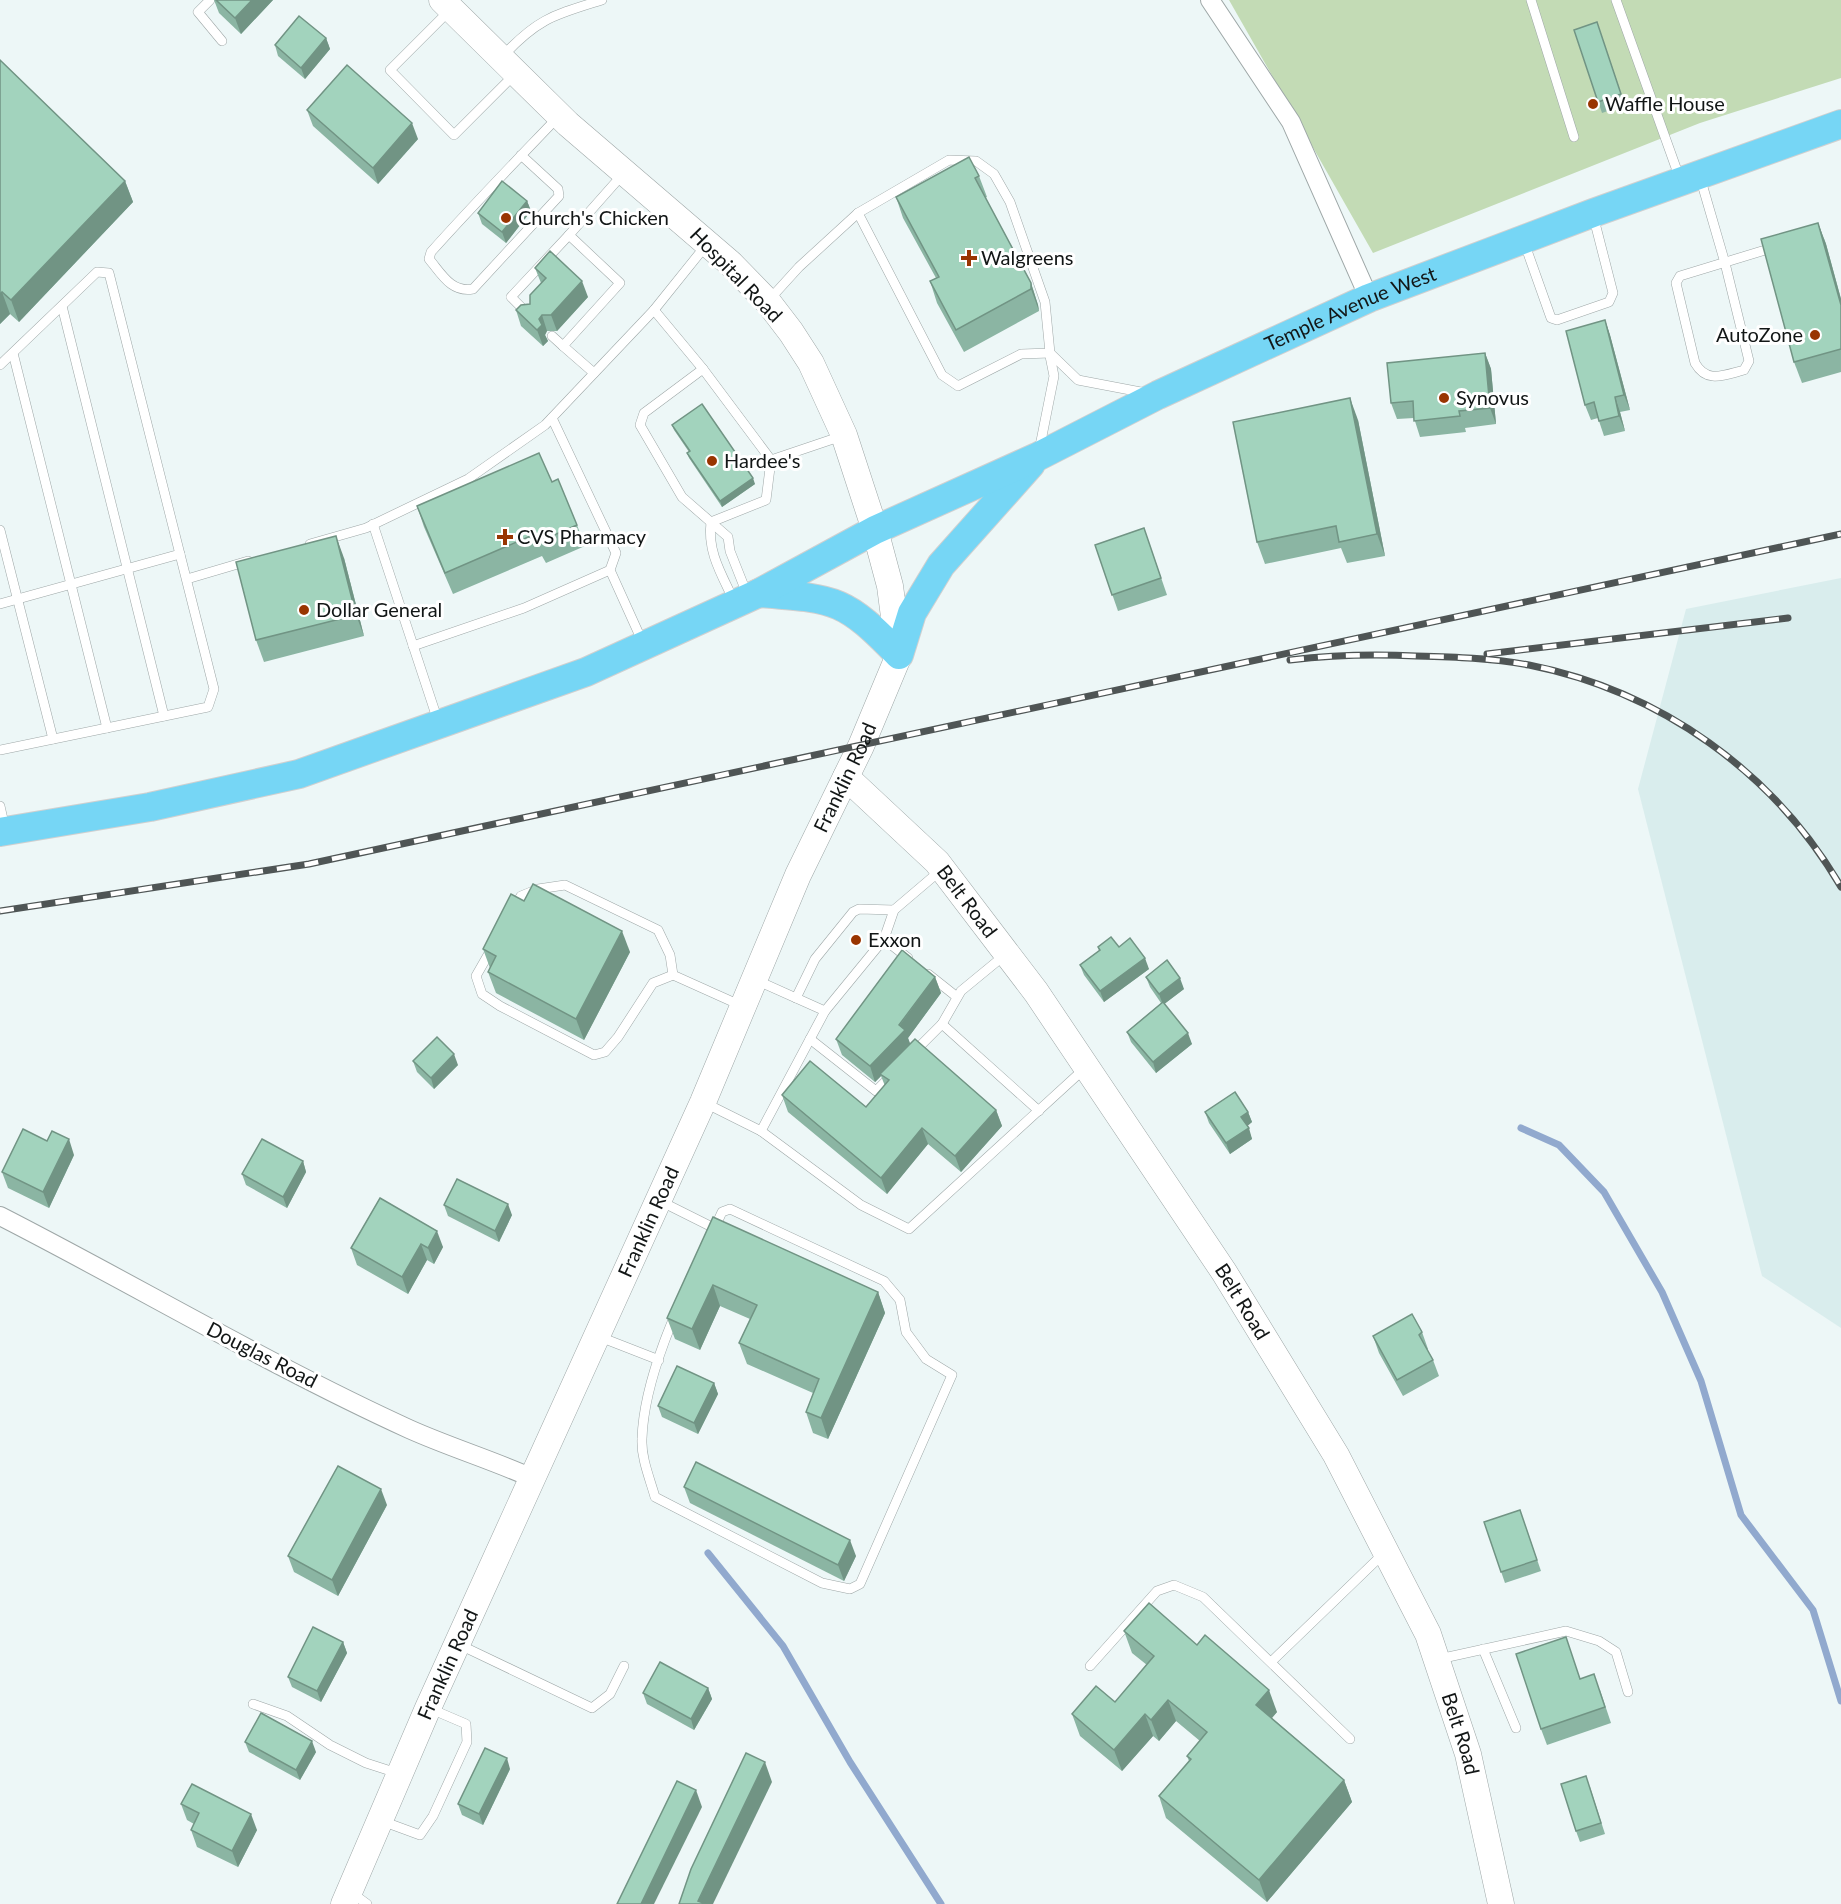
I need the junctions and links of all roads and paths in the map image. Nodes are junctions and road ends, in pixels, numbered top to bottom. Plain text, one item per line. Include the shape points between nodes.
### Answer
1 (210, 0) edge
2 (602, 0) edge
3 (1532, 0) edge
4 (1616, 0) edge
5 (1212, 1) edge
6 (447, 4) edge
7 (222, 41) dead end
8 (510, 64) junction
9 (560, 115) junction
10 (1840, 127) edge
11 (1574, 137) dead end
12 (521, 155) junction
13 (625, 172) junction
14 (1690, 178) junction
15 (858, 213) junction
16 (1593, 213) junction
17 (569, 236) junction
18 (1523, 240) junction
19 (708, 243) junction
20 (1786, 244) edge
21 (1725, 263) junction
22 (1369, 298) junction
23 (768, 302) junction
24 (62, 306) junction
25 (654, 310) junction
26 (531, 316) edge
27 (552, 336) dead end
28 (563, 346) junction
29 (13, 353) junction
30 (1050, 353) junction
31 (0, 365) edge
32 (703, 369) junction
33 (594, 373) junction
34 (1158, 395) junction
35 (552, 418) junction
36 (844, 435) junction
37 (1037, 457) junction
38 (771, 460) junction
39 (711, 522) junction
40 (373, 524) junction
41 (0, 530) edge
42 (875, 530) junction
43 (299, 547) edge
44 (180, 554) junction
45 (254, 560) edge
46 (127, 569) junction
47 (610, 570) junction
48 (187, 579) junction
49 (71, 583) junction
50 (747, 598) junction
51 (18, 600) junction
52 (0, 604) edge
53 (644, 645) junction
54 (413, 646) junction
55 (899, 655) junction
56 (164, 716) junction
57 (439, 724) junction
58 (106, 728) junction
59 (53, 739) junction
60 (0, 750) edge
61 (846, 777) junction
62 (2, 823) edge
63 (942, 869) junction
64 (894, 910) junction
65 (510, 916) edge
66 (499, 936) edge
67 (884, 939) junction
68 (1007, 954) junction
69 (673, 975) junction
70 (753, 978) junction
71 (957, 997) junction
72 (796, 998) junction
73 (742, 1006) junction
74 (825, 1011) junction
75 (942, 1024) junction
76 (810, 1038) junction
77 (909, 1058) edge
78 (901, 1066) edge
79 (1086, 1067) junction
80 (703, 1102) junction
81 (1039, 1111) junction
82 (761, 1131) junction
83 (659, 1200) junction
84 (0, 1215) edge
85 (714, 1228) junction
86 (597, 1336) junction
87 (659, 1359) junction
88 (532, 1478) junction
89 (1386, 1551) junction
90 (458, 1644) junction
91 (1483, 1649) junction
92 (1436, 1659) junction
93 (1271, 1662) junction
94 (624, 1666) dead end
95 (1090, 1666) dead end
96 (1628, 1692) dead end
97 (253, 1704) dead end
98 (428, 1708) junction
99 (1516, 1728) dead end
100 (1350, 1739) dead end
101 (400, 1774) junction
102 (379, 1820) junction
103 (354, 1900) edge
104 (1501, 1904) edge

1 - 7 lane via 198,12
2 - 8 lane via 549,16 522,35
3 - 11 lane
4 - 14 lane
5 - 22 street via 1291,122
6 - 8 street, Hospital Road
6 - 8 lane via 390,70 454,135
8 - 9 street, Hospital Road
9 - 12 lane
9 - 13 street, Hospital Road
10 - 14 main road, Temple Avenue West
12 - 12 lane via 430,252 429,259 459,289 472,289 559,196 558,189
13 - 17 lane
13 - 19 street, Hospital Road
14 - 16 main road, Temple Avenue West
14 - 21 lane
15 - 23 lane via 799,267
15 - 30 lane via 942,375 958,386 1021,354
15 - 30 lane via 949,160 976,161 994,174 1010,202 1045,302
16 - 18 main road, Temple Avenue West
16 - 18 lane via 1613,293 1609,302 1557,320 1551,318
17 - 26 lane via 511,297
17 - 28 lane via 620,284
18 - 22 main road, Temple Avenue West
19 - 23 street, Hospital Road
19 - 25 lane
20 - 21 lane
21 - 21 lane via 1749,361 1744,370 1709,378 1700,374 1695,363 1676,283 1680,276
22 - 34 main road, Temple Avenue West
23 - 36 street, Hospital Road via 811,363
24 - 29 lane
24 - 44 lane via 97,272 110,273
24 - 46 lane
25 - 32 lane
25 - 33 lane
27 - 28 lane
28 - 33 lane
29 - 31 lane
29 - 49 lane
30 - 34 lane via 1078,381
30 - 37 lane via 1054,376
32 - 38 lane
32 - 39 lane via 644,412 640,425 682,497
33 - 35 lane
34 - 37 main road, Temple Avenue West
35 - 40 lane via 468,479
35 - 47 lane via 616,553
36 - 38 lane
36 - 42 street, Hospital Road
37 - 42 main road, Temple Avenue West
37 - 55 main road via 941,565 912,613
38 - 39 lane via 766,500
39 - 50 lane via 728,537
39 - 50 lane via 712,552
40 - 43 lane
40 - 54 lane
41 - 51 lane
42 - 50 main road, Temple Avenue West
42 - 55 street via 890,586
44 - 46 lane
44 - 48 lane
45 - 48 lane
46 - 49 lane
46 - 56 lane
47 - 53 lane
47 - 54 lane via 524,608
48 - 56 lane via 214,689 208,707
49 - 51 lane
49 - 58 lane
50 - 53 main road, Temple Avenue West
50 - 55 main road via 815,598 839,604 869,623
51 - 52 lane
51 - 59 lane
53 - 57 main road, Temple Avenue West via 586,672
54 - 57 lane
55 - 61 street, Franklin Road
56 - 58 lane
57 - 62 main road, Temple Avenue West via 299,774 150,807
58 - 59 lane
59 - 60 lane
61 - 63 street, Belt Road
61 - 70 street, Franklin Road
63 - 64 lane
63 - 68 street, Belt Road
64 - 67 lane
64 - 72 lane via 853,912 811,965
65 - 69 lane via 521,896 565,885 658,930 670,955
66 - 69 lane via 476,976 482,994 594,1055 605,1052 618,1037 653,983
67 - 71 lane
67 - 74 lane
68 - 71 lane
68 - 79 street, Belt Road
69 - 73 lane
70 - 72 lane
70 - 73 street, Franklin Road
71 - 75 lane
72 - 74 lane
73 - 80 street, Franklin Road
74 - 76 lane
75 - 77 lane
75 - 81 lane
76 - 78 lane via 876,1091
76 - 82 lane
79 - 81 lane
79 - 89 street, Belt Road via 1230,1282 1336,1455
80 - 82 lane
80 - 83 street, Franklin Road
81 - 82 lane via 909,1229 861,1205
83 - 85 lane
83 - 86 street, Franklin Road
84 - 88 street, Douglas Road via 240,1346 411,1430
85 - 87 lane
85 - 87 lane via 722,1212 730,1209 884,1281 900,1300 906,1332 926,1359 952,1375 860,1584 850,1589 822,1583 655,1497 641,1442
86 - 87 lane
86 - 88 street, Franklin Road
88 - 90 street, Franklin Road
89 - 92 street, Belt Road via 1428,1634
89 - 93 lane
90 - 94 lane via 591,1708 610,1694
90 - 98 street, Franklin Road
91 - 92 lane
91 - 96 lane via 1566,1631 1581,1634 1616,1652
91 - 99 lane
92 - 104 street, Belt Road via 1468,1754
93 - 95 lane via 1203,1597 1174,1585 1157,1591
93 - 100 lane
97 - 101 lane via 287,1716 366,1763
98 - 101 street, Franklin Road
98 - 102 lane via 466,1724 467,1742 433,1816 420,1835
101 - 102 street, Franklin Road
102 - 103 street, Franklin Road

